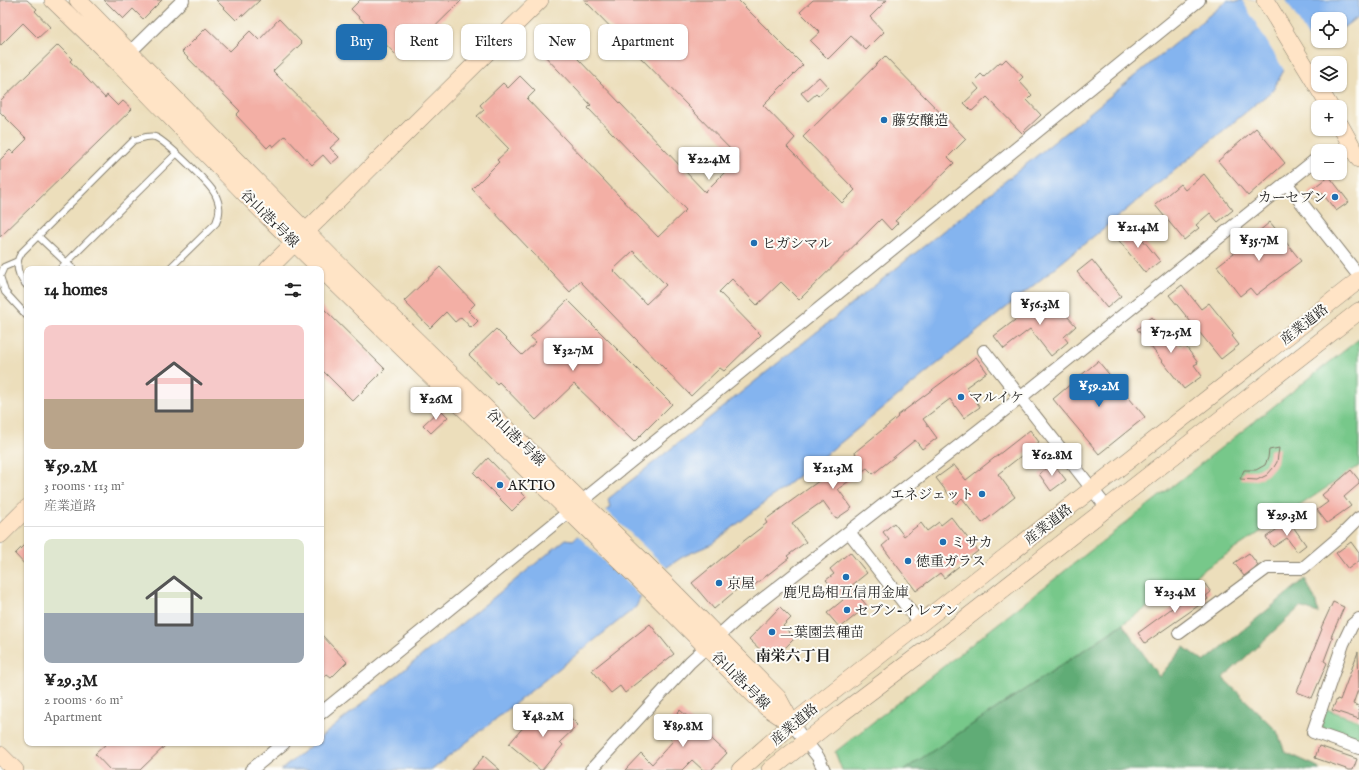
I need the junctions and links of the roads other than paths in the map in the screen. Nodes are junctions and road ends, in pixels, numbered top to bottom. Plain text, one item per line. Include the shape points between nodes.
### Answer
1 (53, 0) edge
2 (78, 0) edge
3 (183, 0) edge
4 (540, 0) edge
5 (1199, 0) edge
6 (1265, 0) edge
7 (124, 58) junction
8 (1326, 100) edge
9 (1346, 136) edge
10 (176, 154) junction
11 (1359, 159) edge
12 (1311, 163) edge
13 (1286, 183) junction
14 (38, 236) junction
15 (300, 237) junction
16 (18, 261) junction
17 (67, 262) junction
18 (63, 266) edge
19 (71, 266) edge
20 (172, 266) edge
21 (271, 266) edge
22 (1359, 276) edge
23 (1359, 280) edge
24 (24, 283) edge
25 (1359, 311) edge
26 (24, 313) edge
27 (984, 351) dead end
28 (1020, 398) junction
29 (1092, 489) junction
30 (576, 506) junction
31 (1107, 508) junction
32 (24, 511) edge
33 (1359, 518) edge
34 (849, 532) junction
35 (0, 535) edge
36 (1359, 619) edge
37 (921, 625) junction
38 (1179, 633) dead end
39 (713, 643) junction
40 (324, 711) edge
41 (792, 724) junction
42 (806, 741) junction
43 (280, 746) edge
44 (1359, 748) edge
45 (0, 754) edge
46 (15, 770) edge
47 (251, 770) edge
48 (591, 770) edge
49 (740, 770) edge
50 (770, 770) edge
51 (824, 770) edge

1 - 7 street, 谷山港1号線
2 - 7 street, 谷山港1号線
3 - 7 street
4 - 15 street
5 - 30 street
6 - 8 street
7 - 15 street, 谷山港1号線
9 - 11 street
10 - 14 lane via 164,142 154,137 134,140
10 - 17 lane
10 - 20 lane via 209,185 215,194 220,214 216,223
12 - 13 street
13 - 22 street
13 - 28 street
14 - 16 lane via 22,252
14 - 17 lane
15 - 21 street
15 - 30 street, 谷山港1号線
16 - 24 lane via 18,271
16 - 26 lane via 4,267 0,276 5,292
17 - 18 lane
17 - 19 lane
23 - 29 street, 産業道路
25 - 31 street, 産業道路
27 - 28 street
28 - 29 street
28 - 34 street
29 - 31 street
29 - 37 street, 産業道路
30 - 39 street, 谷山港1号線
30 - 40 street
31 - 42 street, 産業道路
32 - 35 street
33 - 38 street via 1303,568 1267,568
34 - 37 street
34 - 39 street via 736,620
36 - 44 street via 1352,625 1343,644 1313,732
37 - 41 street, 産業道路
39 - 41 street, 谷山港1号線 via 766,707
39 - 48 street via 690,662
41 - 42 street
41 - 49 street, 産業道路
42 - 50 street, 産業道路
42 - 51 street
43 - 47 street
45 - 46 street

